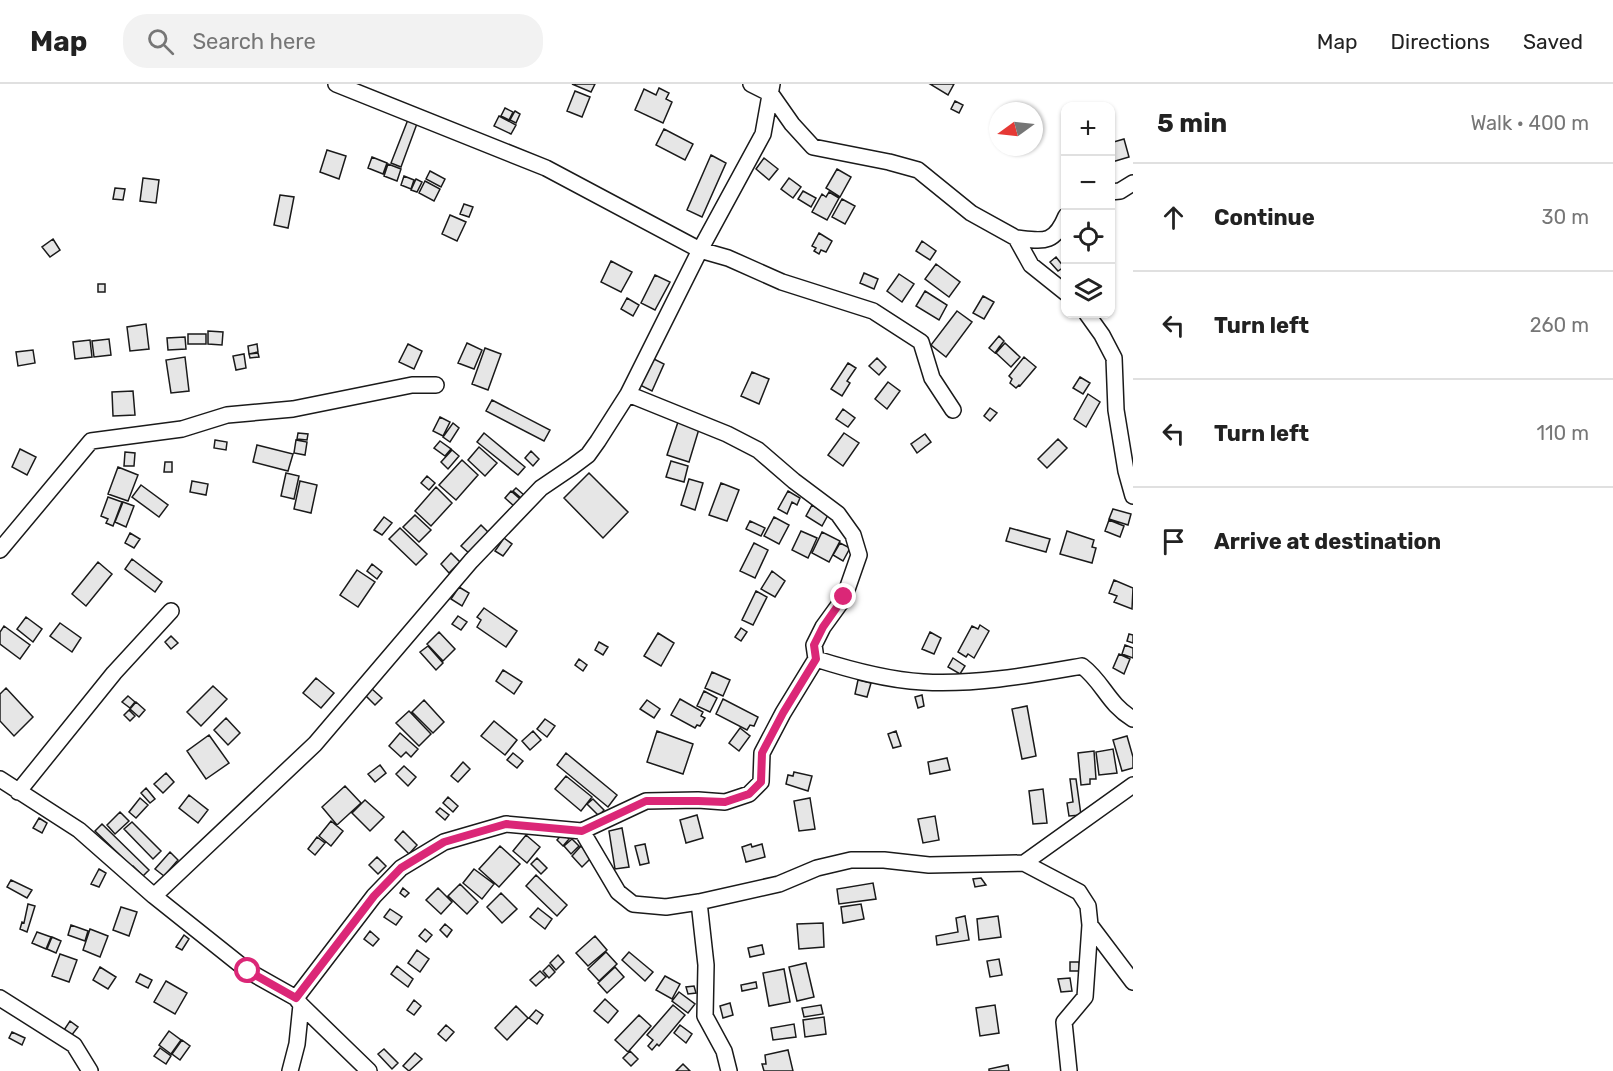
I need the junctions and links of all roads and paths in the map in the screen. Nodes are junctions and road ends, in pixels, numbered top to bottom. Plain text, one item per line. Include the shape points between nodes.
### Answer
1 (336, 84) edge
2 (751, 84) edge
3 (771, 89) edge
4 (1133, 183) edge
5 (1115, 191) edge
6 (1061, 226) edge
7 (1016, 238) junction
8 (700, 250) junction
9 (1061, 290) edge
10 (1090, 318) edge
11 (436, 385) dead end
12 (628, 394) junction
13 (953, 410) dead end
14 (1133, 496) edge
15 (0, 550) edge
16 (171, 611) dead end
17 (816, 659) junction
18 (1133, 719) edge
19 (0, 779) edge
20 (1133, 785) edge
21 (18, 792) junction
22 (582, 831) junction
23 (1024, 863) junction
24 (154, 896) junction
25 (699, 902) junction
26 (1090, 925) junction
27 (1133, 982) edge
28 (0, 998) edge
29 (299, 1001) junction
30 (90, 1071) edge
31 (290, 1071) edge
32 (369, 1071) edge
33 (729, 1071) edge
34 (1069, 1071) edge

1 - 8 street via 546,168
2 - 3 street
3 - 7 street via 792,124 813,147 918,170 970,213
3 - 8 street via 763,134
4 - 5 street
6 - 7 street via 1051,238
7 - 9 street via 1031,265
8 - 12 street
8 - 13 street via 873,311 921,342 932,378
10 - 14 street via 1114,358 1116,410
11 - 15 street via 412,385 293,409 227,415 182,429 91,441
12 - 17 street via 758,450 838,514 853,535 859,555 844,597 814,645
12 - 24 street via 588,454 541,488 479,553 315,744
16 - 21 street via 114,673
17 - 18 street via 856,672 922,682 973,682 1082,666 1096,677 1119,710
17 - 22 street via 762,753 761,782 749,794 725,802 646,801
19 - 21 street
20 - 23 street
21 - 24 street via 79,830
22 - 25 street via 618,892 633,904 666,907
22 - 29 street via 506,824 444,842 401,868 374,896
23 - 25 street via 929,865 851,860 817,868 779,884
23 - 26 street via 1079,892 1088,906
24 - 29 street via 248,971
25 - 33 street via 706,965 705,1016 724,1051
26 - 27 street
26 - 34 street via 1085,997 1064,1022
28 - 30 street via 74,1045
29 - 31 street via 297,1044
29 - 32 street

